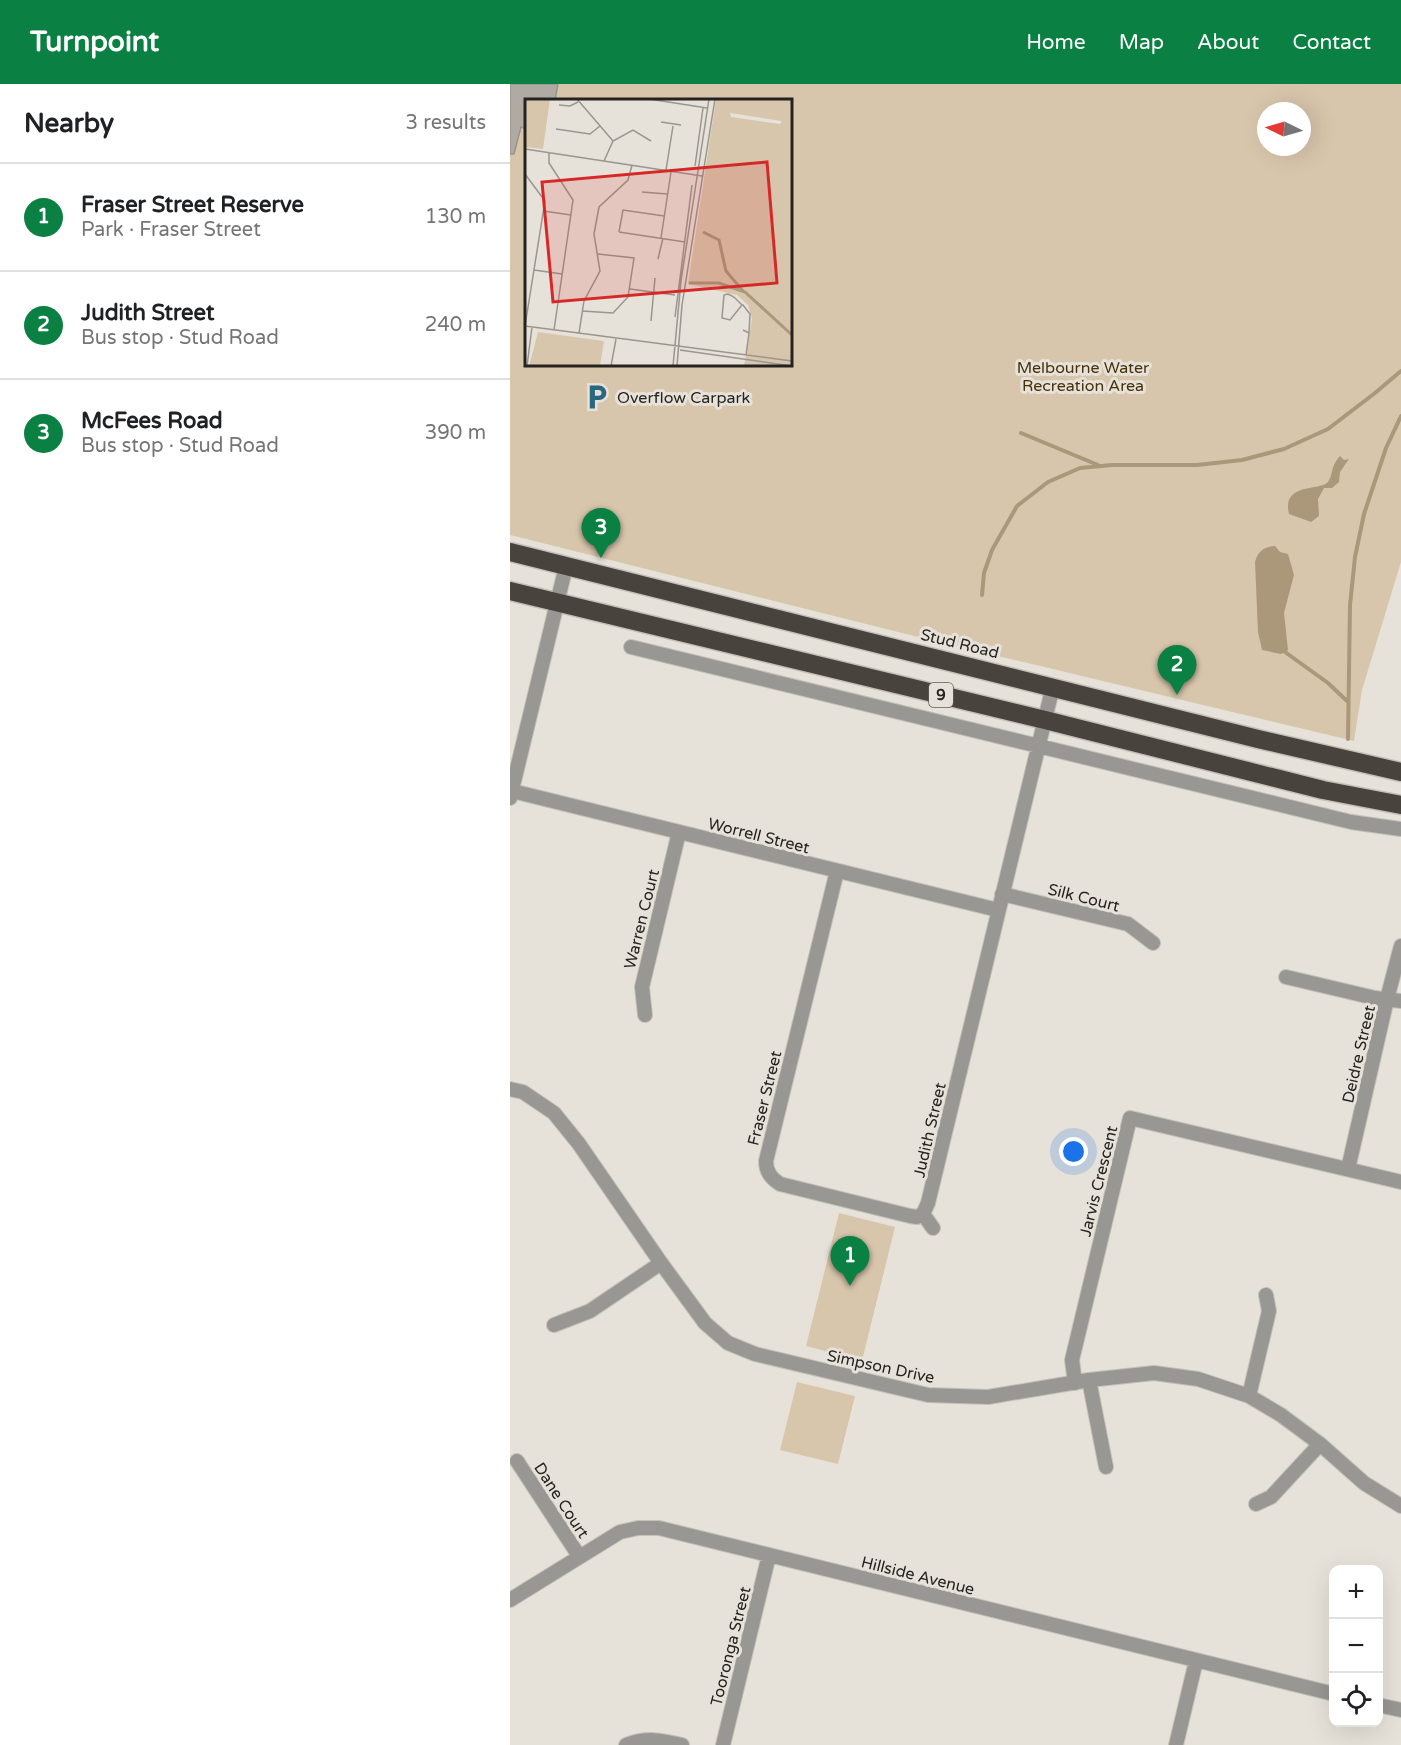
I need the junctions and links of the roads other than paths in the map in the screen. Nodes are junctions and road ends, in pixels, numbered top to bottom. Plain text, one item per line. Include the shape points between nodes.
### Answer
1 (510, 552) edge
2 (566, 566) junction
3 (510, 591) edge
4 (557, 602) junction
5 (631, 647) dead end
6 (1053, 686) junction
7 (1045, 720) junction
8 (1039, 746) junction
9 (1401, 772) edge
10 (511, 795) edge
11 (1401, 805) edge
12 (1401, 830) edge
13 (680, 832) junction
14 (837, 871) junction
15 (1002, 894) junction
16 (998, 910) junction
17 (1153, 943) dead end
18 (1401, 946) edge
19 (1286, 977) dead end
20 (1394, 1000) edge
21 (645, 1015) dead end
22 (510, 1089) edge
23 (1348, 1169) junction
24 (1401, 1182) edge
25 (923, 1214) junction
26 (933, 1228) dead end
27 (661, 1263) junction
28 (1266, 1295) dead end
29 (554, 1325) dead end
30 (1082, 1381) junction
31 (1249, 1396) junction
32 (1320, 1444) junction
33 (517, 1461) dead end
34 (1107, 1467) dead end
35 (1256, 1504) dead end
36 (1401, 1506) edge
37 (769, 1555) junction
38 (579, 1556) junction
39 (510, 1600) edge
40 (1196, 1661) junction
41 (1329, 1693) edge
42 (1383, 1706) edge
43 (1401, 1710) edge
44 (626, 1745) edge
45 (682, 1745) edge
46 (723, 1745) edge
47 (1176, 1745) edge

1 - 2 highway, Stud Road / 9
2 - 4 street
2 - 6 highway, Stud Road / 9
3 - 4 highway, 9
4 - 7 highway, 9
4 - 10 street
5 - 8 street
6 - 7 street, Judith Street
6 - 9 highway, Stud Road / 9
7 - 8 street, Judith Street
7 - 11 highway, 9 via 1323,790
8 - 12 street via 1351,822
8 - 15 street, Judith Street
10 - 13 street, Worrell Street
13 - 14 street, Worrell Street
13 - 21 street, Warren Court via 642,987
14 - 16 street, Worrell Street
14 - 25 street, Fraser Street via 766,1168 780,1184 910,1216
15 - 16 street, Judith Street
15 - 17 street, Silk Court via 1128,924
16 - 25 street, Judith Street
18 - 20 street, Deidre Street
19 - 20 street
20 - 23 street, Deidre Street
22 - 27 street, Simpson Drive via 523,1092 554,1113
23 - 24 street, Jarvis Crescent
23 - 30 street, Jarvis Crescent via 1130,1118 1072,1360
25 - 26 street
27 - 29 street via 591,1311
27 - 30 street, Simpson Drive via 705,1323 728,1343 755,1354 928,1395 988,1397
28 - 31 street via 1269,1311
30 - 31 street, Simpson Drive via 1154,1373 1198,1379
30 - 34 street
31 - 32 street, Simpson Drive
32 - 35 street via 1271,1497
32 - 36 street, Simpson Drive via 1364,1483
33 - 38 street, Dane Court
37 - 38 street, Hillside Avenue via 659,1528 638,1528 620,1532
37 - 40 street, Hillside Avenue
37 - 46 street, Tooronga Street
38 - 39 street, Hillside Avenue
40 - 41 street, Hillside Avenue
40 - 47 street
42 - 43 street
44 - 45 street via 652,1738

